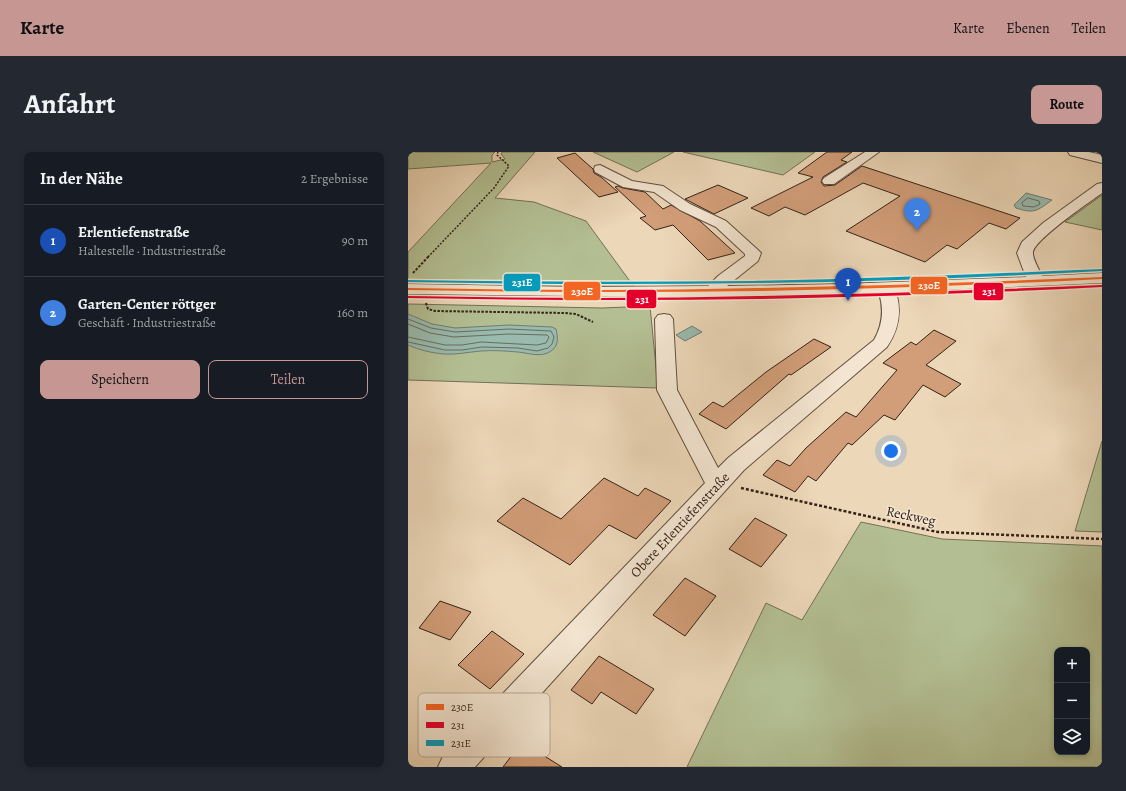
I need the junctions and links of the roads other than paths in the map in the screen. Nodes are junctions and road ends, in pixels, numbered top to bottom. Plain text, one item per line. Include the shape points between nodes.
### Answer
1 (873, 152) edge
2 (1074, 152) edge
3 (1102, 159) edge
4 (600, 169) dead end
5 (829, 181) dead end
6 (1102, 187) edge
7 (1102, 278) edge
8 (410, 281) edge
9 (1036, 282) junction
10 (886, 287) junction
11 (713, 292) junction
12 (664, 319) dead end
13 (719, 484) junction
14 (523, 693) edge
15 (463, 757) edge
16 (454, 767) edge

1 - 5 street
2 - 3 street
4 - 11 street via 628,184 658,189 685,207 721,224 753,253 752,258 724,279
6 - 9 street via 1076,198 1027,245 1025,253
7 - 9 street
8 - 11 street via 577,292
9 - 10 street
10 - 11 street
10 - 13 street, Obere Erlentiefenstraße via 891,306 891,322 881,343 736,464
12 - 13 street via 668,390 710,474
13 - 14 street, Obere Erlentiefenstraße
15 - 16 street, Obere Erlentiefenstraße

